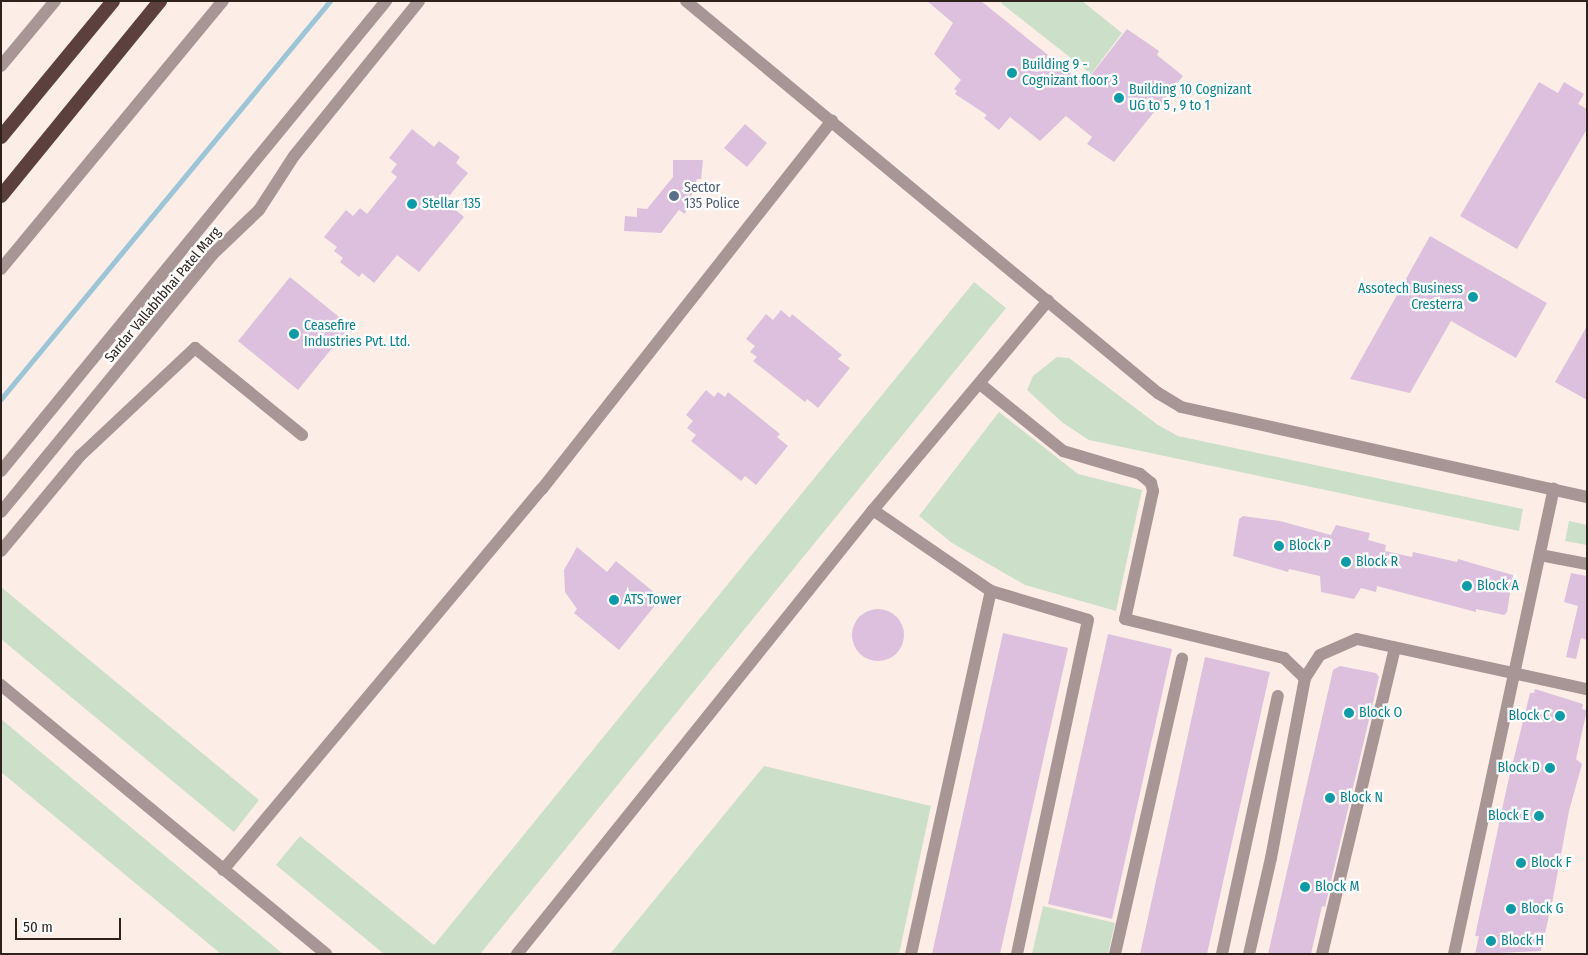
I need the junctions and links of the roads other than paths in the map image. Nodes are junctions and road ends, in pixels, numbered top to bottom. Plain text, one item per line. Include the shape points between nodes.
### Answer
1 (55, 1) edge
2 (113, 1) edge
3 (160, 1) edge
4 (223, 1) edge
5 (386, 1) edge
6 (420, 1) edge
7 (686, 1) edge
8 (1, 66) edge
9 (832, 121) junction
10 (1, 137) edge
11 (1, 196) edge
12 (1, 270) edge
13 (1048, 301) junction
14 (980, 384) junction
15 (302, 435) dead end
16 (1, 471) edge
17 (1554, 489) junction
18 (1587, 497) edge
19 (873, 510) junction
20 (1, 512) edge
21 (1, 551) edge
22 (1540, 555) junction
23 (1587, 564) edge
24 (991, 591) junction
25 (1395, 648) junction
26 (1182, 659) dead end
27 (1515, 672) junction
28 (1305, 678) junction
29 (1, 685) edge
30 (1587, 689) edge
31 (1278, 696) dead end
32 (223, 870) junction
33 (326, 954) edge
34 (517, 954) edge
35 (911, 954) edge
36 (1017, 954) edge
37 (1115, 954) edge
38 (1222, 954) edge
39 (1249, 954) edge
40 (1322, 954) edge
41 (1454, 954) edge

1 - 8 street
2 - 10 highway
3 - 11 highway
4 - 12 street
5 - 16 street, Sardar Vallabhbhai Patel Marg
6 - 20 street, Sardar Vallabhbhai Patel Marg via 294,156 259,210 214,253
7 - 9 street
9 - 13 street
9 - 32 street via 542,489
13 - 14 street
13 - 17 street via 1158,393 1181,408
14 - 19 street
14 - 28 street via 1063,451 1140,474 1151,482 1153,491 1125,619 1284,658
15 - 21 street via 195,348 80,456
17 - 18 street
17 - 22 street
19 - 24 street
19 - 34 street
22 - 23 street
22 - 27 street
24 - 35 street
24 - 36 street via 1088,620
25 - 27 street
25 - 28 street via 1357,639 1320,655
25 - 40 street
26 - 37 street
27 - 30 street
27 - 41 street
28 - 39 street
29 - 32 street
31 - 38 street
32 - 33 street

